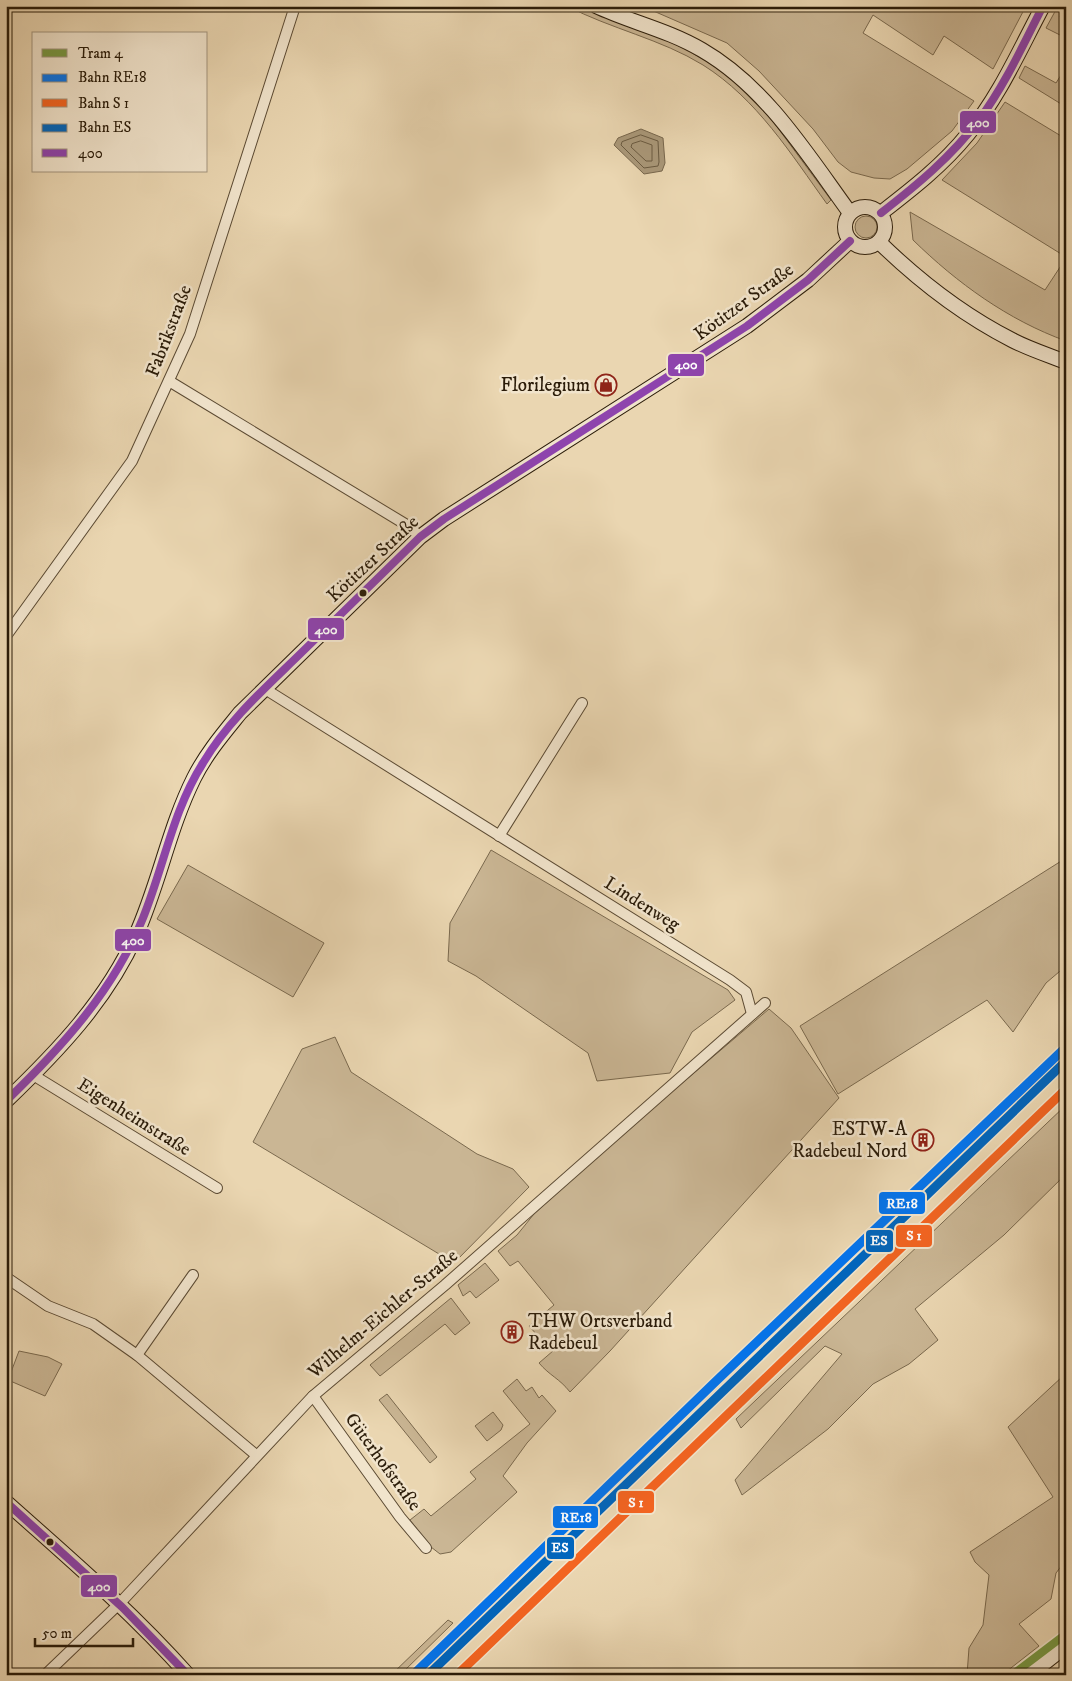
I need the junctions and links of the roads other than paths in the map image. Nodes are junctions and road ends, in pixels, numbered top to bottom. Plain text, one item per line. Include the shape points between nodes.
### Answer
1 (295, 6) edge
2 (596, 6) edge
3 (1043, 6) edge
4 (850, 213) junction
5 (881, 213) junction
6 (850, 241) junction
7 (879, 242) junction
8 (1066, 362) edge
9 (169, 380) junction
10 (420, 537) junction
11 (6, 636) edge
12 (265, 689) junction
13 (582, 703) dead end
14 (499, 836) junction
15 (765, 1003) dead end
16 (752, 1014) junction
17 (33, 1075) junction
18 (6, 1101) edge
19 (217, 1188) dead end
20 (193, 1276) dead end
21 (7, 1278) edge
22 (136, 1355) junction
23 (313, 1396) junction
24 (256, 1456) junction
25 (6, 1502) edge
26 (426, 1548) dead end
27 (120, 1603) junction
28 (1066, 1646) edge
29 (45, 1675) edge
30 (188, 1675) edge
31 (1029, 1675) edge

1 - 9 street, Fabrikstraße via 190,334
2 - 4 street via 670,34 702,50 748,84 792,133
3 - 5 street via 992,99 968,134 928,176
4 - 5 street via 864,206 873,207
4 - 6 street via 845,220
5 - 7 street via 886,230
6 - 7 street via 866,248
6 - 10 street, Kötitzer Straße via 808,280 747,326
7 - 8 street via 931,287 986,325 1014,341
9 - 10 street via 410,526
9 - 11 street, Fabrikstraße via 132,461
10 - 12 street, Kötitzer Straße
12 - 14 street, Lindenweg
12 - 17 street, Kötitzer Straße via 216,743 194,778 142,920 124,959 81,1024
13 - 14 street
14 - 16 street, Lindenweg via 746,992
15 - 16 street, Wilhelm-Eichler-Straße
16 - 23 street, Wilhelm-Eichler-Straße via 480,1255
17 - 18 street, Kötitzer Straße
17 - 19 street, Eigenheimstraße
20 - 22 street
21 - 22 street via 48,1306 94,1324
22 - 24 street
23 - 24 street, Wilhelm-Eichler-Straße
23 - 26 street, Güterhofstraße
24 - 27 street, Wilhelm-Eichler-Straße
25 - 27 street
27 - 29 street, Wilhelm-Eichler-Straße
27 - 30 street
28 - 31 street

